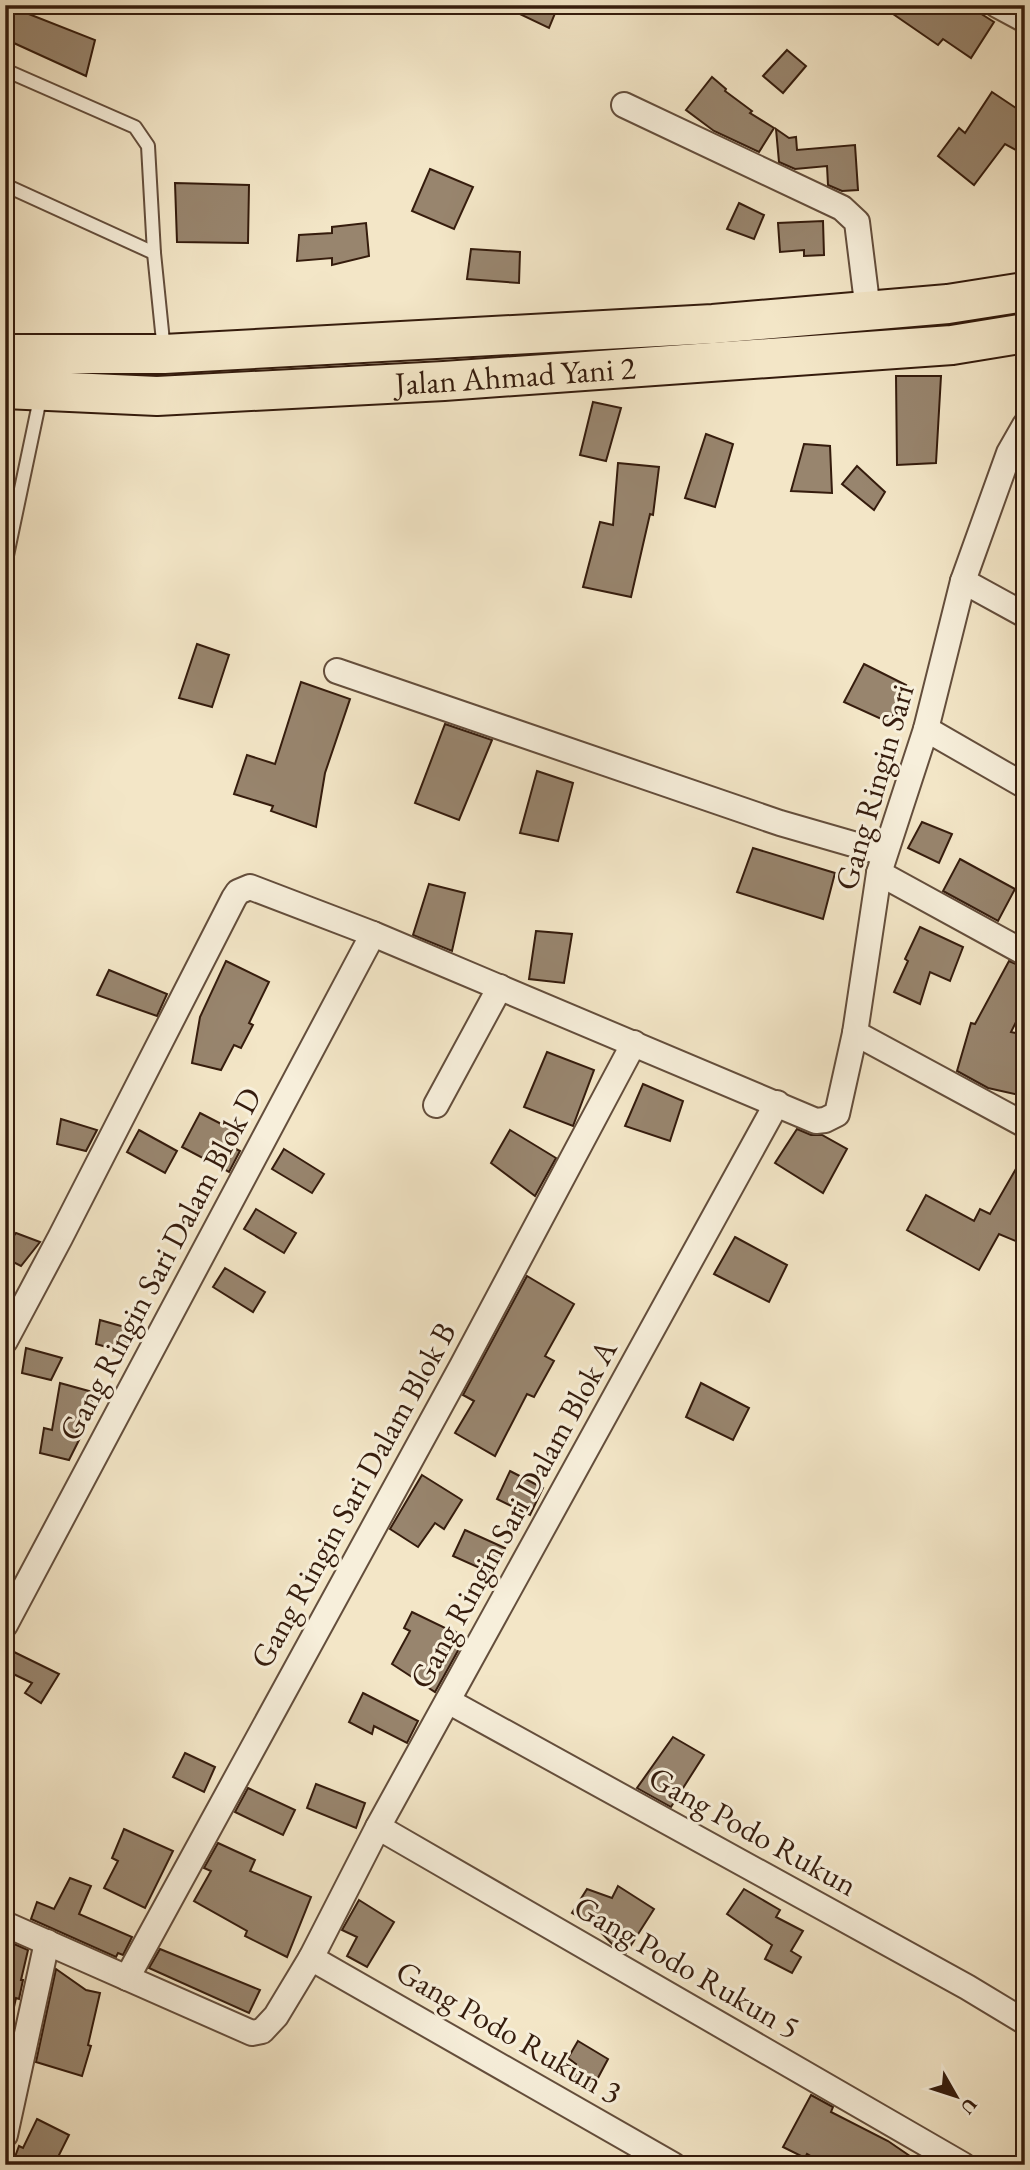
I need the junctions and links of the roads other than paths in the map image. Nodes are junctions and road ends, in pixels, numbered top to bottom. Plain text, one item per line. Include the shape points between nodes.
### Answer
1 (997, 5) edge
2 (1025, 20) edge
3 (5, 70) edge
4 (624, 105) dead end
5 (5, 185) edge
6 (154, 253) junction
7 (1025, 292) edge
8 (869, 311) junction
9 (1025, 333) edge
10 (5, 354) edge
11 (164, 354) junction
12 (24, 390) edge
13 (1025, 425) edge
14 (5, 565) edge
15 (968, 584) junction
16 (1025, 615) edge
17 (337, 671) dead end
18 (926, 729) junction
19 (1025, 786) edge
20 (887, 871) junction
21 (373, 934) junction
22 (1025, 953) edge
23 (500, 987) junction
24 (855, 1033) junction
25 (634, 1043) junction
26 (777, 1103) junction
27 (436, 1105) dead end
28 (1025, 1125) edge
29 (5, 1340) edge
30 (5, 1625) edge
31 (448, 1701) junction
32 (378, 1827) junction
33 (5, 1924) edge
34 (47, 1942) junction
35 (311, 1958) junction
36 (127, 1978) junction
37 (1025, 2022) edge
38 (5, 2135) edge
39 (673, 2165) edge
40 (963, 2165) edge

1 - 2 street
3 - 6 lane via 135,127 142,135 148,146
4 - 8 street via 842,208 858,222
5 - 6 lane
6 - 11 lane
7 - 8 highway, Jalan Ahmad Yani 2
8 - 11 highway, Jalan Ahmad Yani 2 via 700,325
9 - 12 highway, Jalan Ahmad Yani 2 via 952,345 444,381 157,396
10 - 11 highway, Jalan Ahmad Yani 2
12 - 14 lane
13 - 15 street, Gang Ringin Sari via 1009,453
15 - 16 street
15 - 18 street, Gang Ringin Sari
17 - 20 street via 780,823
18 - 19 street
18 - 20 street, Gang Ringin Sari
20 - 22 street
20 - 24 street, Gang Ringin Sari
21 - 23 street
21 - 29 street via 250,887 238,892
21 - 30 street, Gang Ringin Sari Dalam Blok D
23 - 25 street
23 - 27 street
24 - 26 street, Gang Ringin Sari via 837,1114 816,1121
24 - 28 street
25 - 26 street
25 - 36 street, Gang Ringin Sari Dalam Blok B
26 - 31 street, Gang Ringin Sari Dalam Blok A
31 - 32 street, Gang Ringin Sari Dalam Blok A
31 - 37 street, Gang Podo Rukun
32 - 35 street, Gang Ringin Sari Dalam Blok A
32 - 40 street, Gang Podo Rukun 5
33 - 34 street
34 - 36 street
34 - 38 street
35 - 36 street, Gang Ringin Sari Dalam Blok A via 276,2016 262,2031 252,2033
35 - 39 street, Gang Podo Rukun 3

